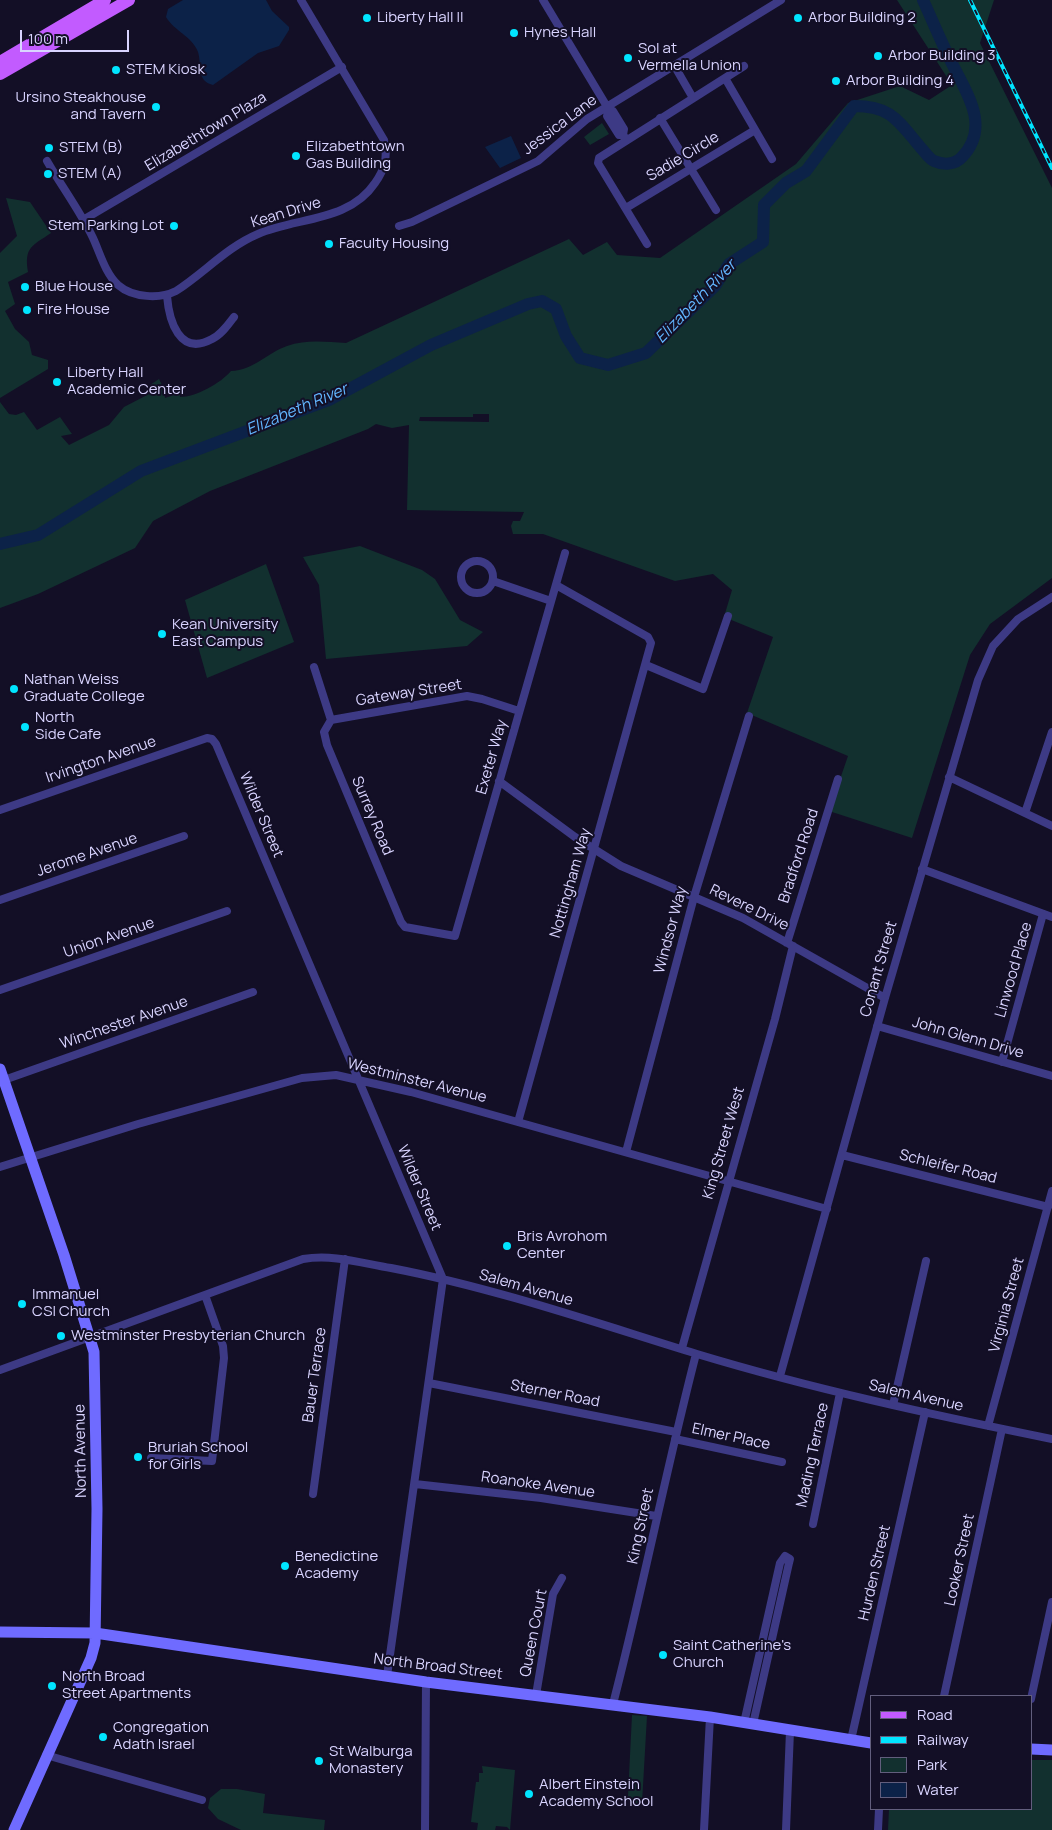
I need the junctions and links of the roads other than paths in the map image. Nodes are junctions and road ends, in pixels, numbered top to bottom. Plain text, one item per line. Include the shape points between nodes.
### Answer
1 (105, 0) edge
2 (129, 0) edge
3 (301, 0) edge
4 (543, 0) edge
5 (781, 0) edge
6 (0, 62) edge
7 (674, 65) junction
8 (744, 66) dead end
9 (342, 67) junction
10 (0, 74) edge
11 (724, 78) junction
12 (693, 98) junction
13 (608, 108) junction
14 (660, 118) junction
15 (756, 130) junction
16 (625, 137) junction
17 (772, 159) dead end
18 (47, 161) dead end
19 (691, 169) junction
20 (626, 208) junction
21 (716, 210) dead end
22 (83, 220) junction
23 (399, 226) dead end
24 (647, 244) dead end
25 (167, 296) junction
26 (234, 317) dead end
27 (565, 553) dead end
28 (493, 581) junction
29 (556, 584) junction
30 (1052, 597) edge
31 (551, 601) junction
32 (728, 616) dead end
33 (646, 665) junction
34 (314, 668) dead end
35 (519, 712) junction
36 (749, 716) dead end
37 (331, 720) junction
38 (1052, 732) edge
39 (212, 739) joint
40 (949, 776) junction
41 (838, 779) dead end
42 (499, 781) junction
43 (0, 810) edge
44 (1025, 813) junction
45 (1052, 826) edge
46 (184, 836) dead end
47 (595, 850) junction
48 (922, 868) junction
49 (694, 897) junction
50 (0, 900) edge
51 (227, 911) dead end
52 (1044, 914) junction
53 (1052, 917) edge
54 (454, 936) joint
55 (790, 944) junction
56 (0, 990) edge
57 (253, 992) dead end
58 (885, 998) junction
59 (877, 1026) junction
60 (1002, 1062) junction
61 (2, 1074) edge
62 (1052, 1076) edge
63 (357, 1078) junction
64 (518, 1122) junction
65 (626, 1152) junction
66 (842, 1154) junction
67 (31, 1158) junction
68 (0, 1167) edge
69 (727, 1181) junction
70 (1052, 1191) edge
71 (1048, 1207) junction
72 (827, 1209) junction
73 (345, 1259) junction
74 (926, 1261) dead end
75 (443, 1279) junction
76 (205, 1295) junction
77 (90, 1337) junction
78 (682, 1348) junction
79 (696, 1354) junction
80 (0, 1370) edge
81 (780, 1376) junction
82 (429, 1383) junction
83 (840, 1393) junction
84 (893, 1405) junction
85 (925, 1412) junction
86 (988, 1426) junction
87 (1002, 1429) junction
88 (675, 1436) junction
89 (1052, 1439) edge
90 (151, 1458) dead end
91 (782, 1462) dead end
92 (415, 1484) junction
93 (313, 1494) dead end
94 (656, 1516) junction
95 (813, 1524) dead end
96 (562, 1578) dead end
97 (1052, 1602) edge
98 (770, 1609) junction
99 (779, 1611) junction
100 (1050, 1624) edge
101 (0, 1632) edge
102 (95, 1633) junction
103 (758, 1661) junction
104 (767, 1663) junction
105 (387, 1676) junction
106 (426, 1682) junction
107 (536, 1695) junction
108 (944, 1695) edge
109 (1032, 1695) edge
110 (613, 1704) junction
111 (710, 1717) junction
112 (749, 1724) junction
113 (790, 1731) junction
114 (851, 1740) junction
115 (870, 1743) edge
116 (1032, 1749) edge
117 (1052, 1750) edge
118 (46, 1755) junction
119 (202, 1800) dead end
120 (879, 1810) edge
121 (14, 1830) edge
122 (425, 1830) edge
123 (704, 1830) edge
124 (786, 1830) edge
125 (878, 1830) edge

1 - 6 main road
2 - 10 main road
3 - 9 street, Kean Drive
4 - 13 street
5 - 7 street, Jessica Lane
7 - 12 street
7 - 13 street, Jessica Lane
8 - 11 street
9 - 22 street, Elizabethtown Plaza
9 - 25 street, Kean Drive via 384,140 385,166 371,190 338,212 258,234 237,245 190,283
11 - 12 street
11 - 15 street
12 - 14 street
13 - 16 street via 607,116 619,135
13 - 23 street, Jessica Lane via 587,119 538,161
14 - 16 street
14 - 19 street
15 - 17 street
15 - 19 street, Sadie Circle
16 - 20 street via 598,160
18 - 22 street
19 - 20 street, Sadie Circle
19 - 21 street
20 - 24 street
22 - 25 street via 118,285 142,295
25 - 26 street via 176,333 190,342 214,339
27 - 29 street, Exeter Way
28 - 28 street via 492,570 481,561 470,562 461,574 462,584 474,593 484,592
28 - 31 street
29 - 31 street, Exeter Way
29 - 33 street, Nottingham Way via 648,636 652,643
30 - 40 street, Conant Street via 1018,619 993,646 978,680
31 - 35 street, Exeter Way
32 - 33 street via 703,690
33 - 47 street, Nottingham Way
34 - 37 street, Surrey Road
35 - 37 street, Gateway Street via 467,696
35 - 42 street, Exeter Way
36 - 49 street, Windsor Way
37 - 54 street, Surrey Road via 324,732 327,745 402,922 405,927
38 - 44 street
39 - 43 street, Irvington Avenue via 207,738
39 - 63 street, Wilder Street
40 - 44 street
40 - 48 street, Conant Street
41 - 55 street, Bradford Road
42 - 47 street, Revere Drive
42 - 54 street, Exeter Way
44 - 45 street
46 - 50 street, Jerome Avenue
47 - 49 street, Revere Drive via 644,878
47 - 64 street, Nottingham Way
48 - 52 street
48 - 58 street, Conant Street
49 - 55 street, Revere Drive via 736,914
49 - 65 street, Windsor Way
51 - 56 street, Union Avenue
52 - 53 street
52 - 60 street, Linwood Place
55 - 58 street, Revere Drive
55 - 69 street, King Street West via 775,1019
57 - 61 street, Winchester Avenue
58 - 59 street, Conant Street
59 - 60 street, John Glenn Drive
59 - 66 street, Conant Street
60 - 62 street, John Glenn Drive
61 - 67 main road, North Avenue
63 - 64 street, Westminster Avenue
63 - 67 street, Westminster Avenue via 336,1075 302,1078
63 - 75 street, Wilder Street
64 - 65 street, Westminster Avenue
65 - 69 street, Westminster Avenue
66 - 71 street, Schleifer Road
66 - 72 street, Conant Street
67 - 68 street, Westminster Avenue
67 - 77 main road, North Avenue
69 - 72 street, Westminster Avenue
69 - 78 street, King Street West
70 - 71 street, Virginia Street
71 - 86 street, Virginia Street
72 - 81 street, Conant Street
73 - 75 street, Salem Avenue
73 - 76 street, Salem Avenue via 327,1256 303,1258
73 - 93 street, Bauer Terrace
74 - 84 street
75 - 78 street, Salem Avenue
75 - 82 street
76 - 77 street, Salem Avenue
76 - 90 street via 223,1346 224,1358 212,1461
77 - 80 street, Salem Avenue
77 - 102 main road, North Avenue via 94,1352 97,1509
78 - 79 street, Salem Avenue
79 - 81 street, Salem Avenue
79 - 88 street, King Street
81 - 83 street, Salem Avenue
82 - 88 street, Sterner Road
82 - 92 street
83 - 84 street, Salem Avenue
83 - 95 street, Mading Terrace
84 - 85 street, Salem Avenue
85 - 86 street, Salem Avenue
85 - 114 street, Hurden Street
86 - 87 street, Salem Avenue
87 - 89 street, Salem Avenue
87 - 108 street, Looker Street
88 - 91 street, Elmer Place
88 - 94 street, King Street
92 - 94 street, Roanoke Avenue via 541,1498
92 - 105 street
94 - 110 street, King Street
96 - 107 street, Queen Court via 553,1594
97 - 100 street
98 - 99 street
98 - 99 street via 780,1563 785,1556 790,1559
98 - 103 street
99 - 104 street
100 - 109 street
101 - 102 main road, North Broad Street
102 - 105 main road, North Broad Street
102 - 118 main road, North Avenue via 91,1658
103 - 104 street
103 - 112 street
104 - 112 street
105 - 106 main road, North Broad Street
106 - 107 main road, North Broad Street
106 - 122 street
107 - 110 main road, North Broad Street
110 - 111 main road, North Broad Street
111 - 112 main road, North Broad Street
111 - 123 street
112 - 113 main road, North Broad Street
113 - 114 main road, North Broad Street
113 - 124 street
114 - 115 main road, North Broad Street
116 - 117 main road
118 - 119 street
118 - 121 main road, North Avenue
120 - 125 street

